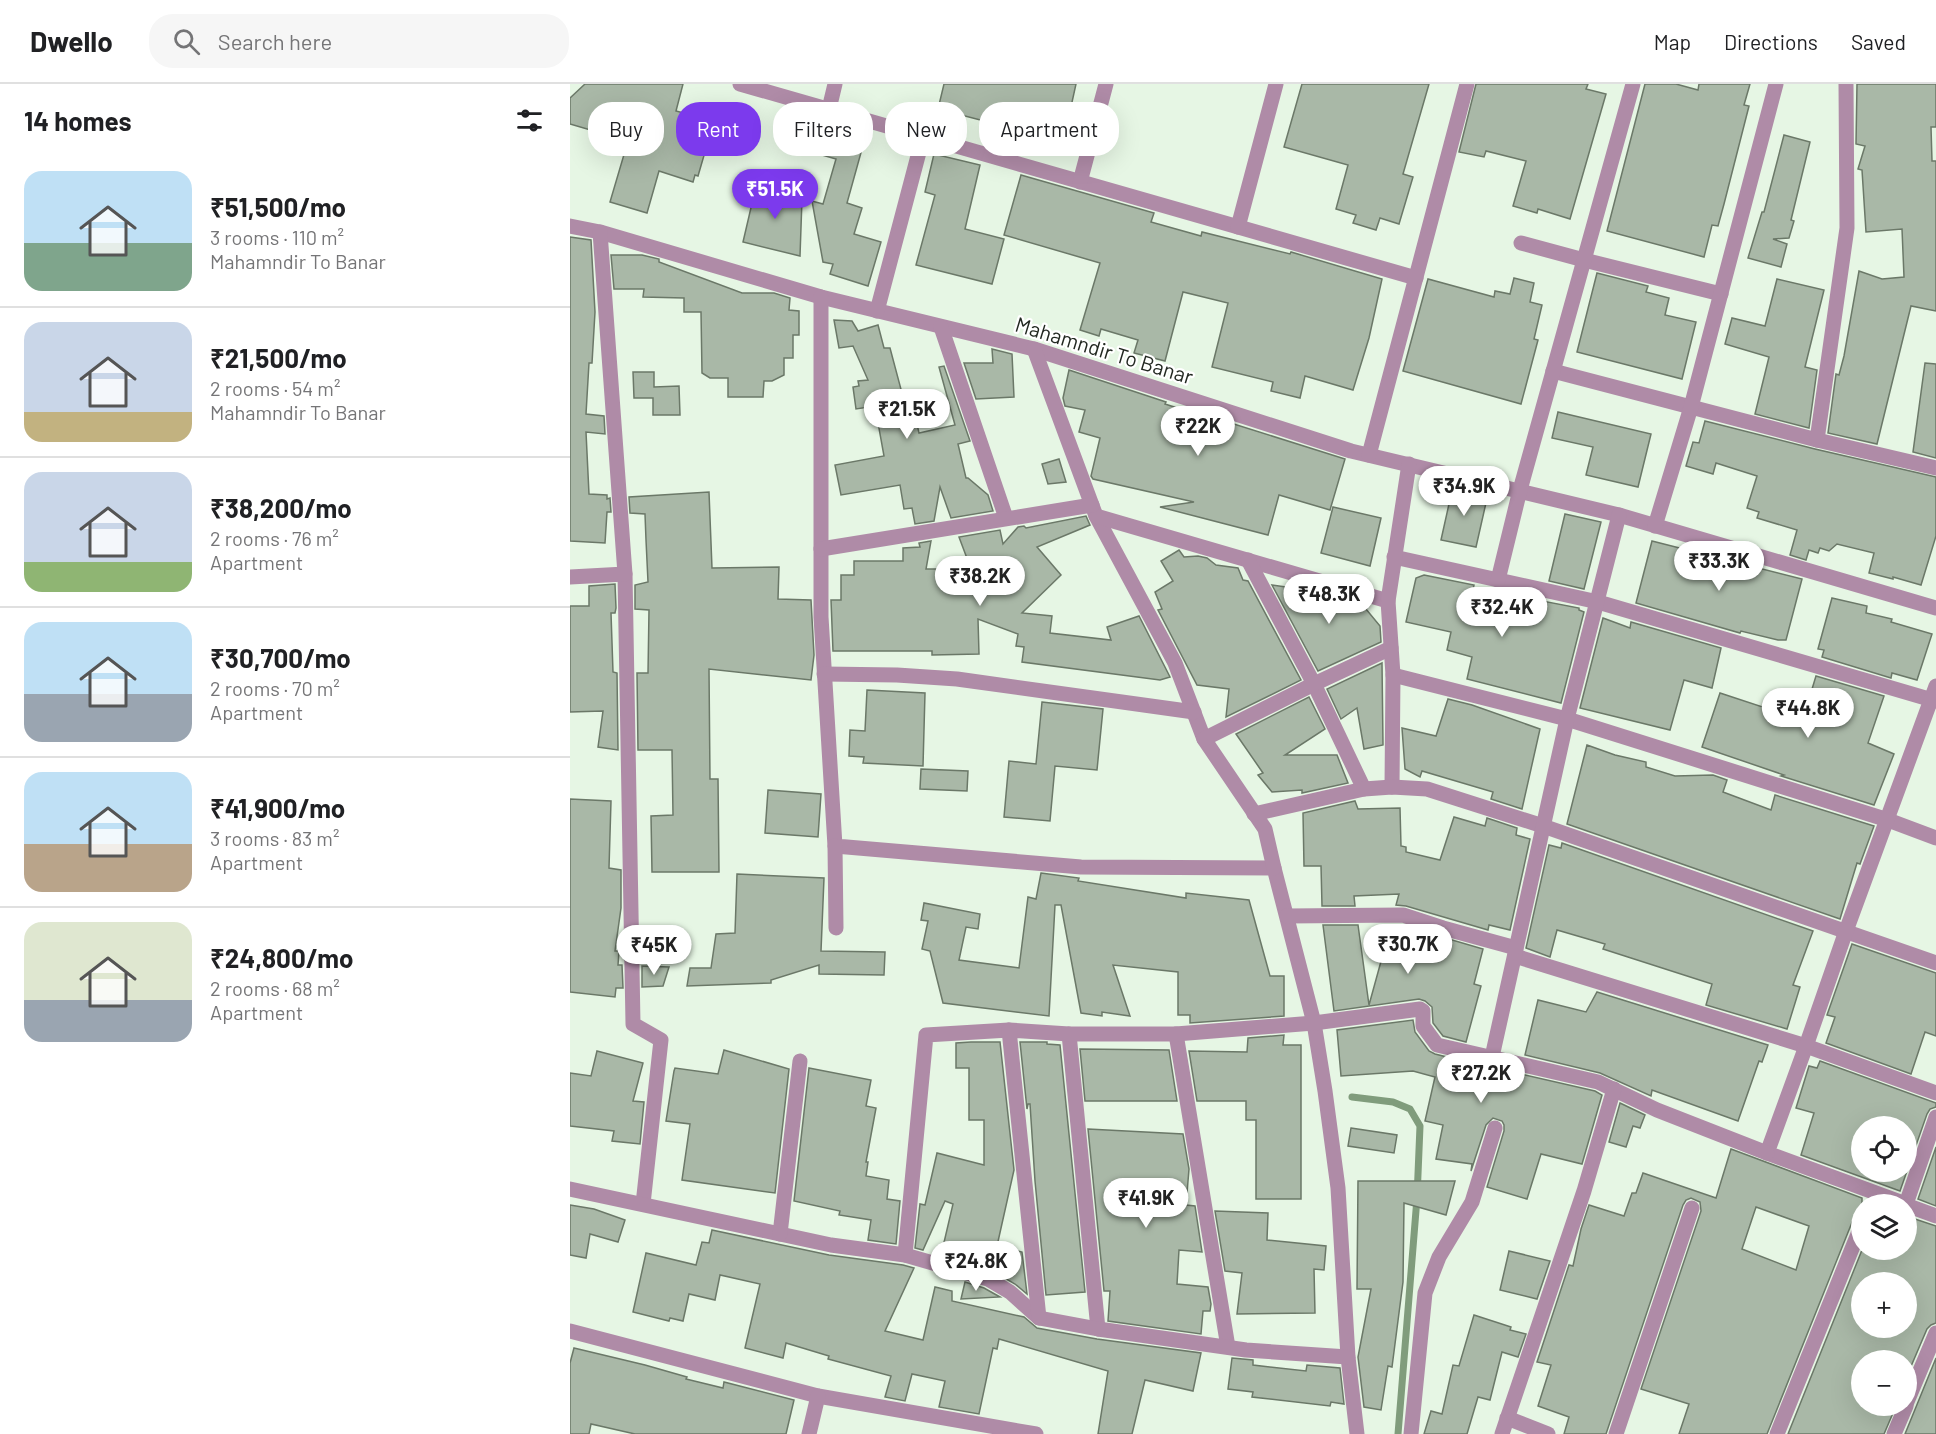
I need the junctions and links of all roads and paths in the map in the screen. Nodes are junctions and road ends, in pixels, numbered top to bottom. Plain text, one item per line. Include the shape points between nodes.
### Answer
1 (740, 84) edge
2 (835, 84) edge
3 (1106, 84) edge
4 (1276, 84) edge
5 (1467, 84) edge
6 (1633, 84) edge
7 (1776, 84) edge
8 (1845, 84) edge
9 (802, 102) edge
10 (831, 102) edge
11 (967, 150) edge
12 (918, 156) edge
13 (1080, 182) junction
14 (570, 226) edge
15 (1238, 227) junction
16 (600, 232) junction
17 (1521, 243) dead end
18 (1584, 260) junction
19 (1416, 278) junction
20 (1721, 294) junction
21 (821, 297) junction
22 (877, 311) junction
23 (941, 327) junction
24 (1034, 349) junction
25 (1553, 371) junction
26 (1691, 407) junction
27 (1817, 441) junction
28 (1369, 455) junction
29 (1409, 464) junction
30 (1936, 468) edge
31 (1520, 490) junction
32 (1094, 510) junction
33 (1619, 515) junction
34 (1006, 518) junction
35 (1655, 526) junction
36 (821, 549) junction
37 (1394, 557) junction
38 (1248, 560) junction
39 (626, 574) junction
40 (570, 577) edge
41 (1498, 580) junction
42 (1388, 601) junction
43 (1598, 602) junction
44 (1936, 608) edge
45 (1391, 648) junction
46 (824, 674) junction
47 (1393, 675) junction
48 (1314, 684) junction
49 (1934, 695) edge
50 (1194, 712) junction
51 (1568, 719) junction
52 (1204, 739) junction
53 (1392, 787) junction
54 (1364, 789) junction
55 (1254, 814) junction
56 (1888, 820) junction
57 (1543, 826) junction
58 (1936, 838) edge
59 (835, 846) junction
60 (1274, 868) junction
61 (1287, 916) junction
62 (836, 928) dead end
63 (1846, 931) junction
64 (1515, 952) junction
65 (1936, 963) edge
66 (1314, 1023) junction
67 (1009, 1030) junction
68 (1069, 1034) junction
69 (1176, 1034) junction
70 (1806, 1046) junction
71 (1492, 1058) junction
72 (800, 1061) dead end
73 (1614, 1089) junction
74 (1936, 1093) edge
75 (1936, 1117) edge
76 (1495, 1128) dead end
77 (1767, 1153) junction
78 (570, 1189) edge
79 (1863, 1194) edge
80 (1910, 1194) edge
81 (643, 1204) junction
82 (1692, 1208) dead end
83 (1917, 1209) edge
84 (1936, 1216) edge
85 (780, 1234) junction
86 (1851, 1251) edge
87 (905, 1255) junction
88 (1039, 1318) junction
89 (1098, 1329) junction
90 (570, 1330) edge
91 (1936, 1333) edge
92 (1228, 1347) junction
93 (1348, 1357) junction
94 (1917, 1379) edge
95 (818, 1396) junction
96 (1901, 1416) edge
97 (1507, 1418) junction
98 (809, 1434) edge
99 (1036, 1434) edge
100 (1357, 1434) edge
101 (1411, 1434) edge
102 (1502, 1434) edge
103 (1548, 1434) edge
104 (1616, 1434) edge
105 (1777, 1434) edge
106 (1894, 1434) edge

1 - 9 street
2 - 10 street
3 - 13 street
4 - 15 street
5 - 19 street
6 - 18 street
7 - 20 street
8 - 27 street via 1847,228
11 - 13 street
12 - 22 street
13 - 15 street
14 - 16 street, Mahamndir To Banar
15 - 19 street
16 - 21 street, Mahamndir To Banar
16 - 39 street
17 - 18 street
18 - 20 street
18 - 25 street
19 - 28 street
20 - 26 street
21 - 22 street, Mahamndir To Banar
21 - 36 street
22 - 23 street, Mahamndir To Banar
23 - 24 street, Mahamndir To Banar
23 - 34 street
24 - 28 street, Mahamndir To Banar
24 - 32 street
25 - 26 street
25 - 31 street
26 - 27 street
26 - 35 street
27 - 30 street
28 - 29 street, Mahamndir To Banar
29 - 31 street, Mahamndir To Banar
29 - 37 street
31 - 33 street, Mahamndir To Banar
31 - 41 street
32 - 34 street
32 - 38 street
32 - 50 street via 1175,663
33 - 35 street, Mahamndir To Banar
33 - 43 street
34 - 36 street
35 - 44 street, Mahamndir To Banar
36 - 46 street
37 - 41 street
37 - 42 street
38 - 42 street
38 - 48 street
39 - 40 street
39 - 81 street via 633,1023 661,1040
41 - 43 street
42 - 45 street
43 - 49 street
43 - 51 street
45 - 47 street
45 - 48 street
46 - 50 street via 957,679
46 - 59 street
47 - 51 street
47 - 53 street
48 - 52 street
48 - 54 street
49 - 56 street
50 - 52 street
51 - 56 street
51 - 57 street
52 - 55 street
53 - 54 street
53 - 57 street via 1427,789
54 - 55 street
55 - 60 street via 1264,829
56 - 58 street
56 - 63 street
57 - 63 street
57 - 64 street
59 - 60 street via 1082,867
59 - 62 street
60 - 61 street
61 - 64 street via 1403,915
61 - 66 street
63 - 65 street
63 - 70 street
64 - 70 street
64 - 71 street
66 - 69 street
66 - 71 street via 1420,1009 1423,1026 1437,1045
66 - 93 street via 1338,1188
67 - 68 street
67 - 87 street via 926,1035
67 - 88 street
68 - 69 street
68 - 89 street
69 - 92 street
70 - 74 street
70 - 77 street
71 - 73 street
72 - 85 street
73 - 77 street
73 - 97 street via 1584,1191
75 - 80 street
76 - 101 street via 1472,1202 1439,1257 1425,1293
77 - 79 street
78 - 81 street
81 - 85 street
82 - 104 street
83 - 84 street
85 - 87 street
86 - 105 street
87 - 88 street via 988,1279 1010,1292
88 - 89 street
89 - 92 street
90 - 95 street
91 - 94 street
92 - 93 street
93 - 100 street
95 - 98 street
95 - 99 street
96 - 106 street
97 - 102 street
97 - 103 street

